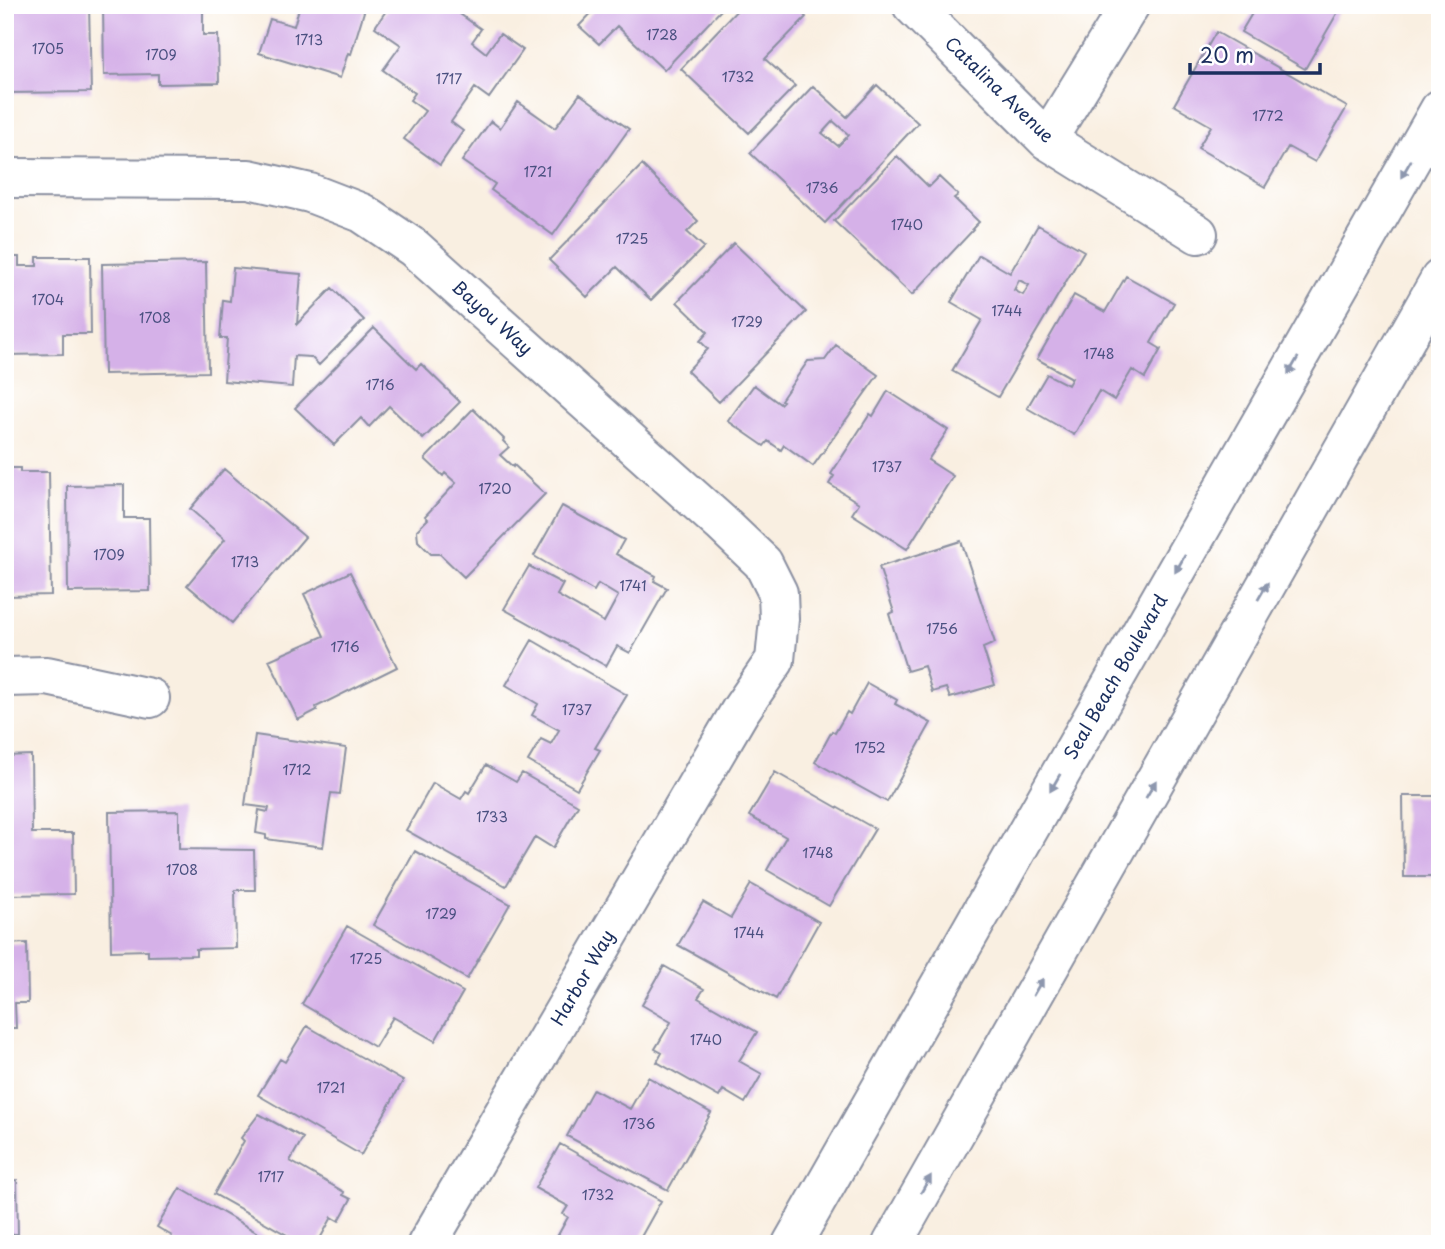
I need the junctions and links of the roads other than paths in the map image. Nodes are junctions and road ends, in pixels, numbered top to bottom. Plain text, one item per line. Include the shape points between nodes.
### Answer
1 (912, 5) edge
2 (1130, 5) edge
3 (1440, 109) edge
4 (1046, 140) junction
5 (5, 178) edge
6 (1198, 234) dead end
7 (1440, 279) edge
8 (5, 677) edge
9 (150, 698) dead end
10 (740, 711) joint
11 (427, 1244) edge
12 (792, 1244) edge
13 (892, 1244) edge

1 - 4 main road, Catalina Avenue
2 - 4 main road
3 -> 12 main road, Seal Beach Boulevard
4 - 6 main road, Catalina Avenue
5 - 10 main road, Bayou Way via 249,179 310,193 362,213 414,248 763,563 778,593 775,660
13 -> 7 main road
8 - 9 main road via 47,676
10 - 11 main road, Harbor Way

